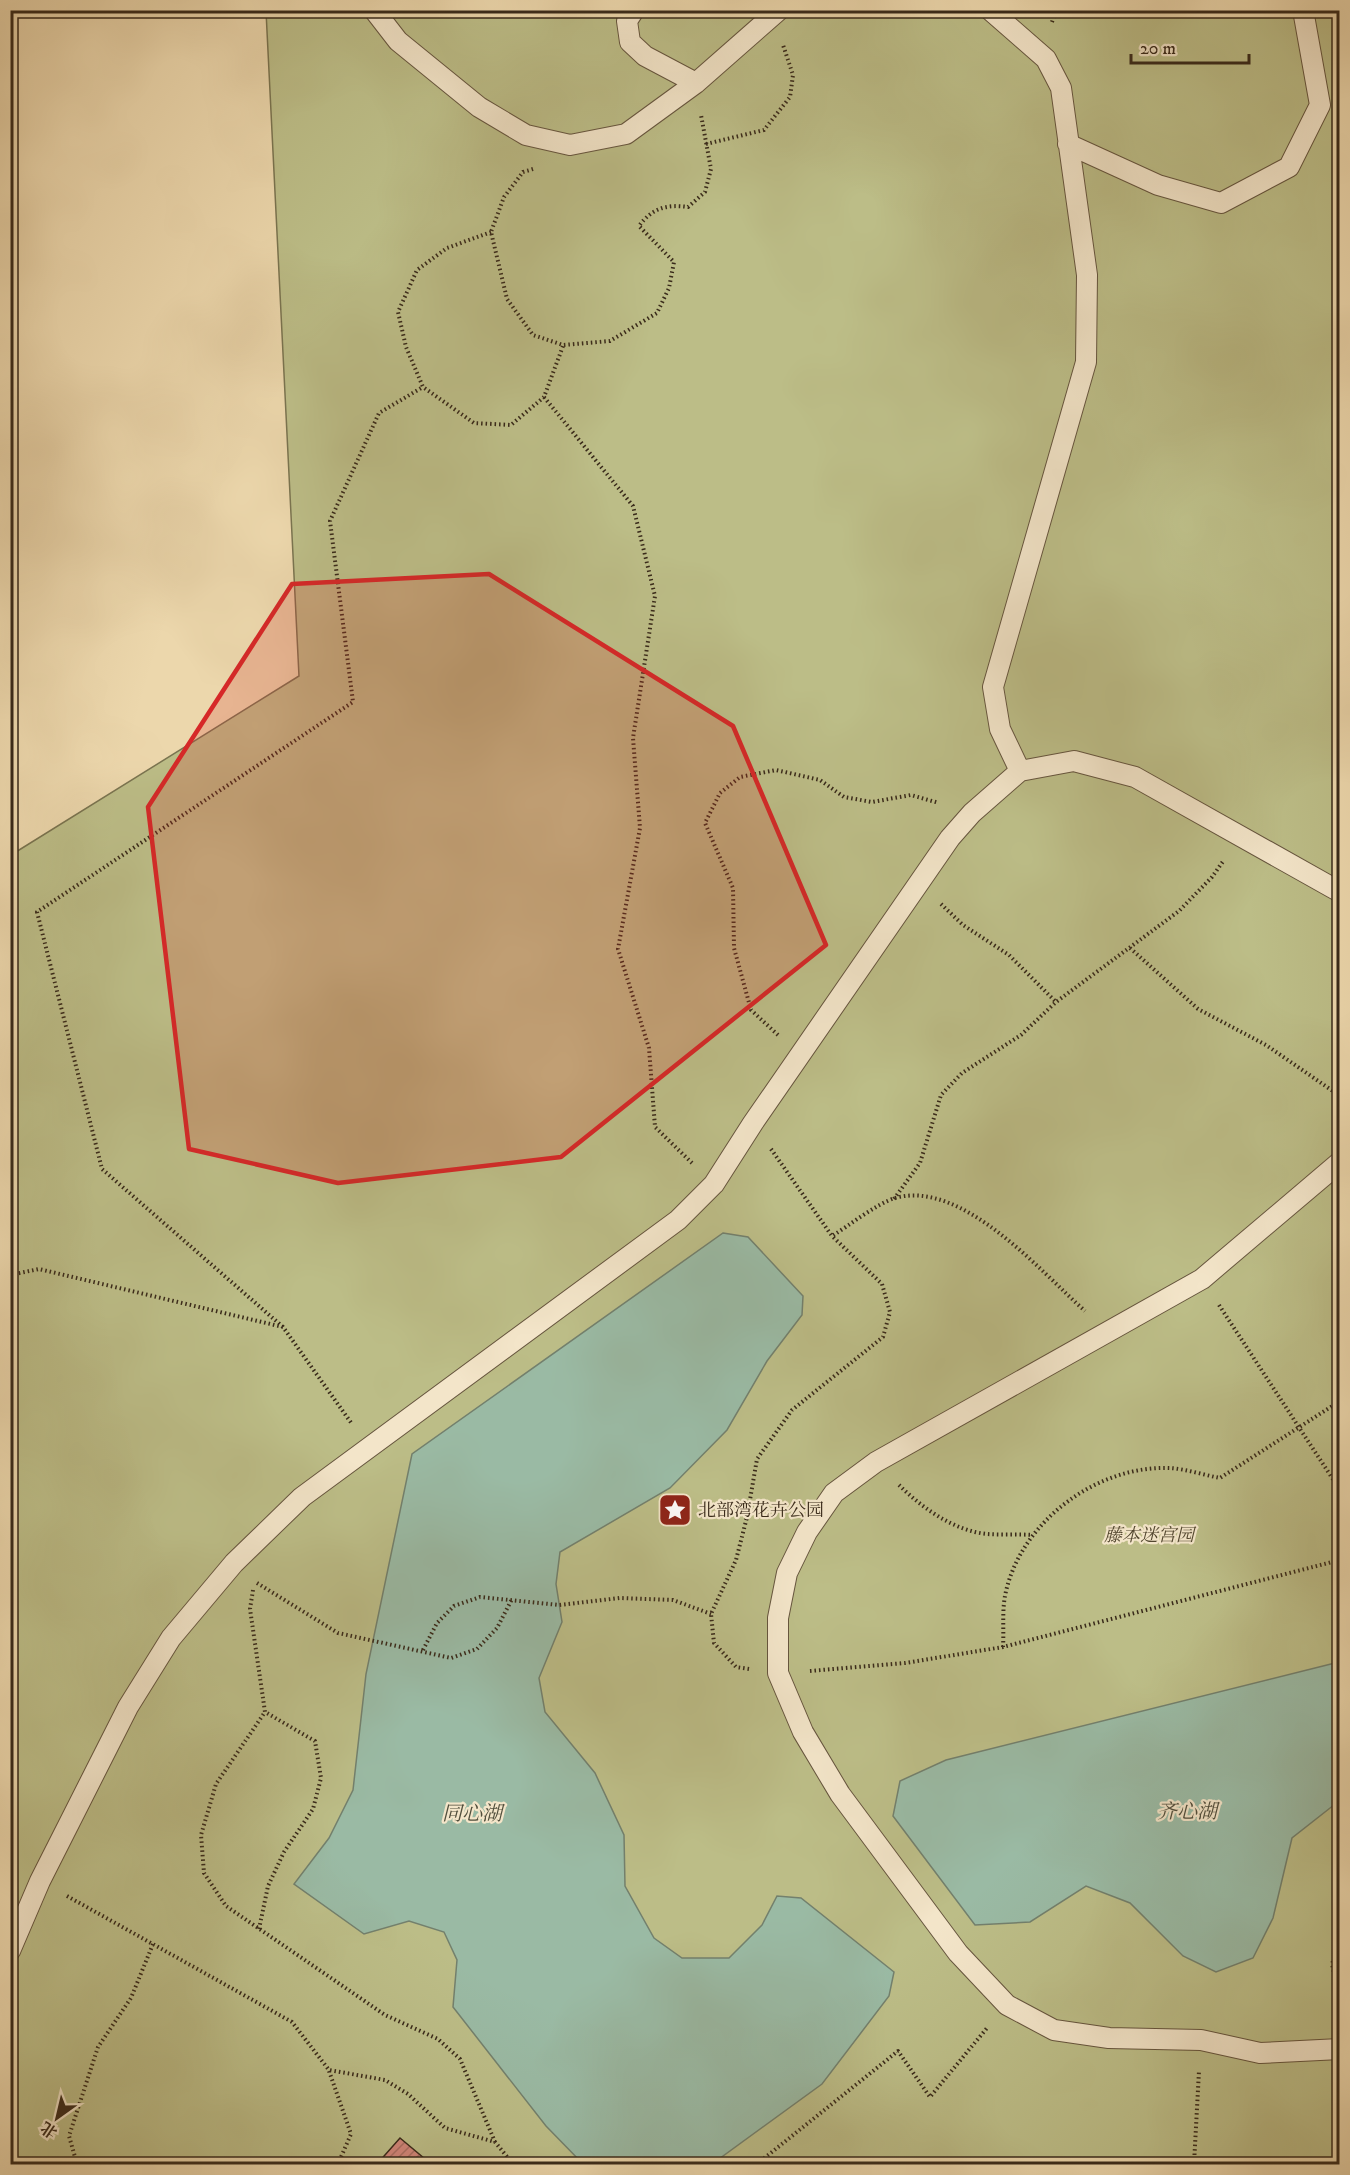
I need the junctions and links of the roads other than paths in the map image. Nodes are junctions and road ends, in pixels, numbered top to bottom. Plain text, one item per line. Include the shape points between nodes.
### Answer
1 (374, 10) edge
2 (634, 10) edge
3 (990, 10) edge
4 (1303, 10) edge
5 (777, 13) edge
6 (696, 83) junction
7 (1068, 144) junction
8 (1020, 771) junction
9 (1340, 892) edge
10 (1340, 1162) edge
11 (10, 1951) edge
12 (1340, 2049) edge

1 - 6 lane via 398,41 479,107 526,135 570,144 626,134
2 - 6 lane via 627,21 630,42 645,56
3 - 7 lane via 1046,59 1061,88
4 - 7 lane via 1320,105 1289,167 1221,203 1158,185
5 - 6 lane
7 - 8 lane via 1087,275 1086,362 993,687 1000,729
8 - 9 lane via 1074,761 1135,777
8 - 11 lane via 950,838 714,1184 678,1220 302,1497 234,1563 171,1638 128,1707 40,1881
10 - 12 lane via 1202,1279 876,1462 834,1493 807,1532 787,1574 778,1618 778,1673 803,1732 840,1794 958,1953 1007,2005 1054,2030 1109,2038 1201,2040 1260,2053

